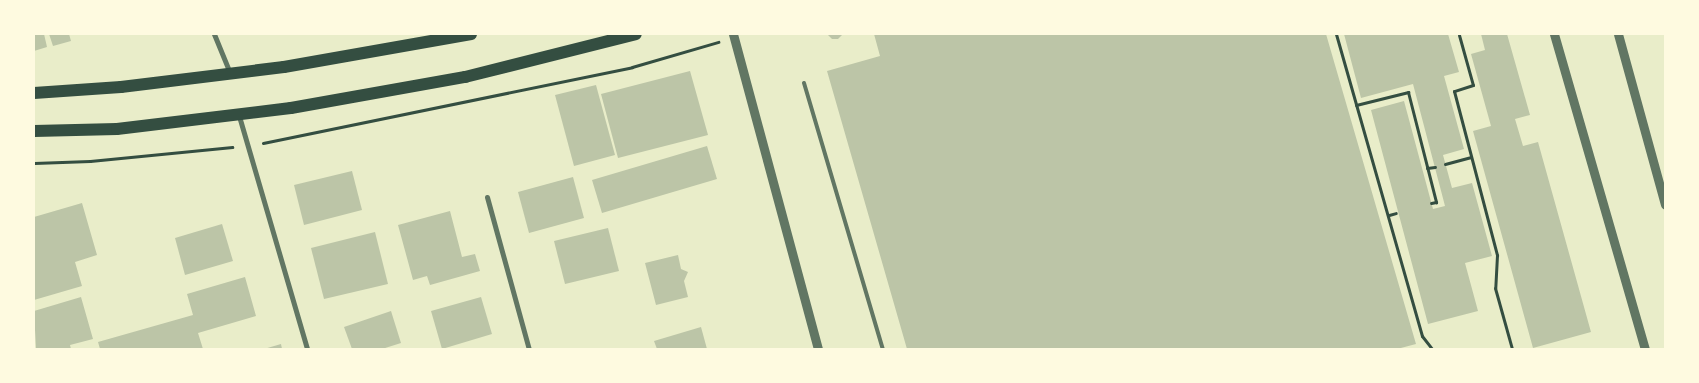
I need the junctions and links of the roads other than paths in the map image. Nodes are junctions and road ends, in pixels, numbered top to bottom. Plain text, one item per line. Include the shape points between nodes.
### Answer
1 (214, 34) edge
2 (471, 34) edge
3 (636, 34) edge
4 (733, 34) edge
5 (1554, 34) edge
6 (1618, 34) edge
7 (230, 74) junction
8 (804, 83) dead end
9 (34, 93) edge
10 (239, 115) junction
11 (34, 131) edge
12 (487, 197) dead end
13 (1665, 205) edge
14 (307, 349) edge
15 (529, 349) edge
16 (818, 349) edge
17 (883, 349) edge
18 (1645, 349) edge

1 - 7 street
2 - 7 main road
3 - 10 main road via 465,77
4 - 16 street
5 - 18 street
6 - 13 street
7 - 9 main road
8 - 17 lane
10 - 11 main road via 117,129
10 - 14 street
12 - 15 street

